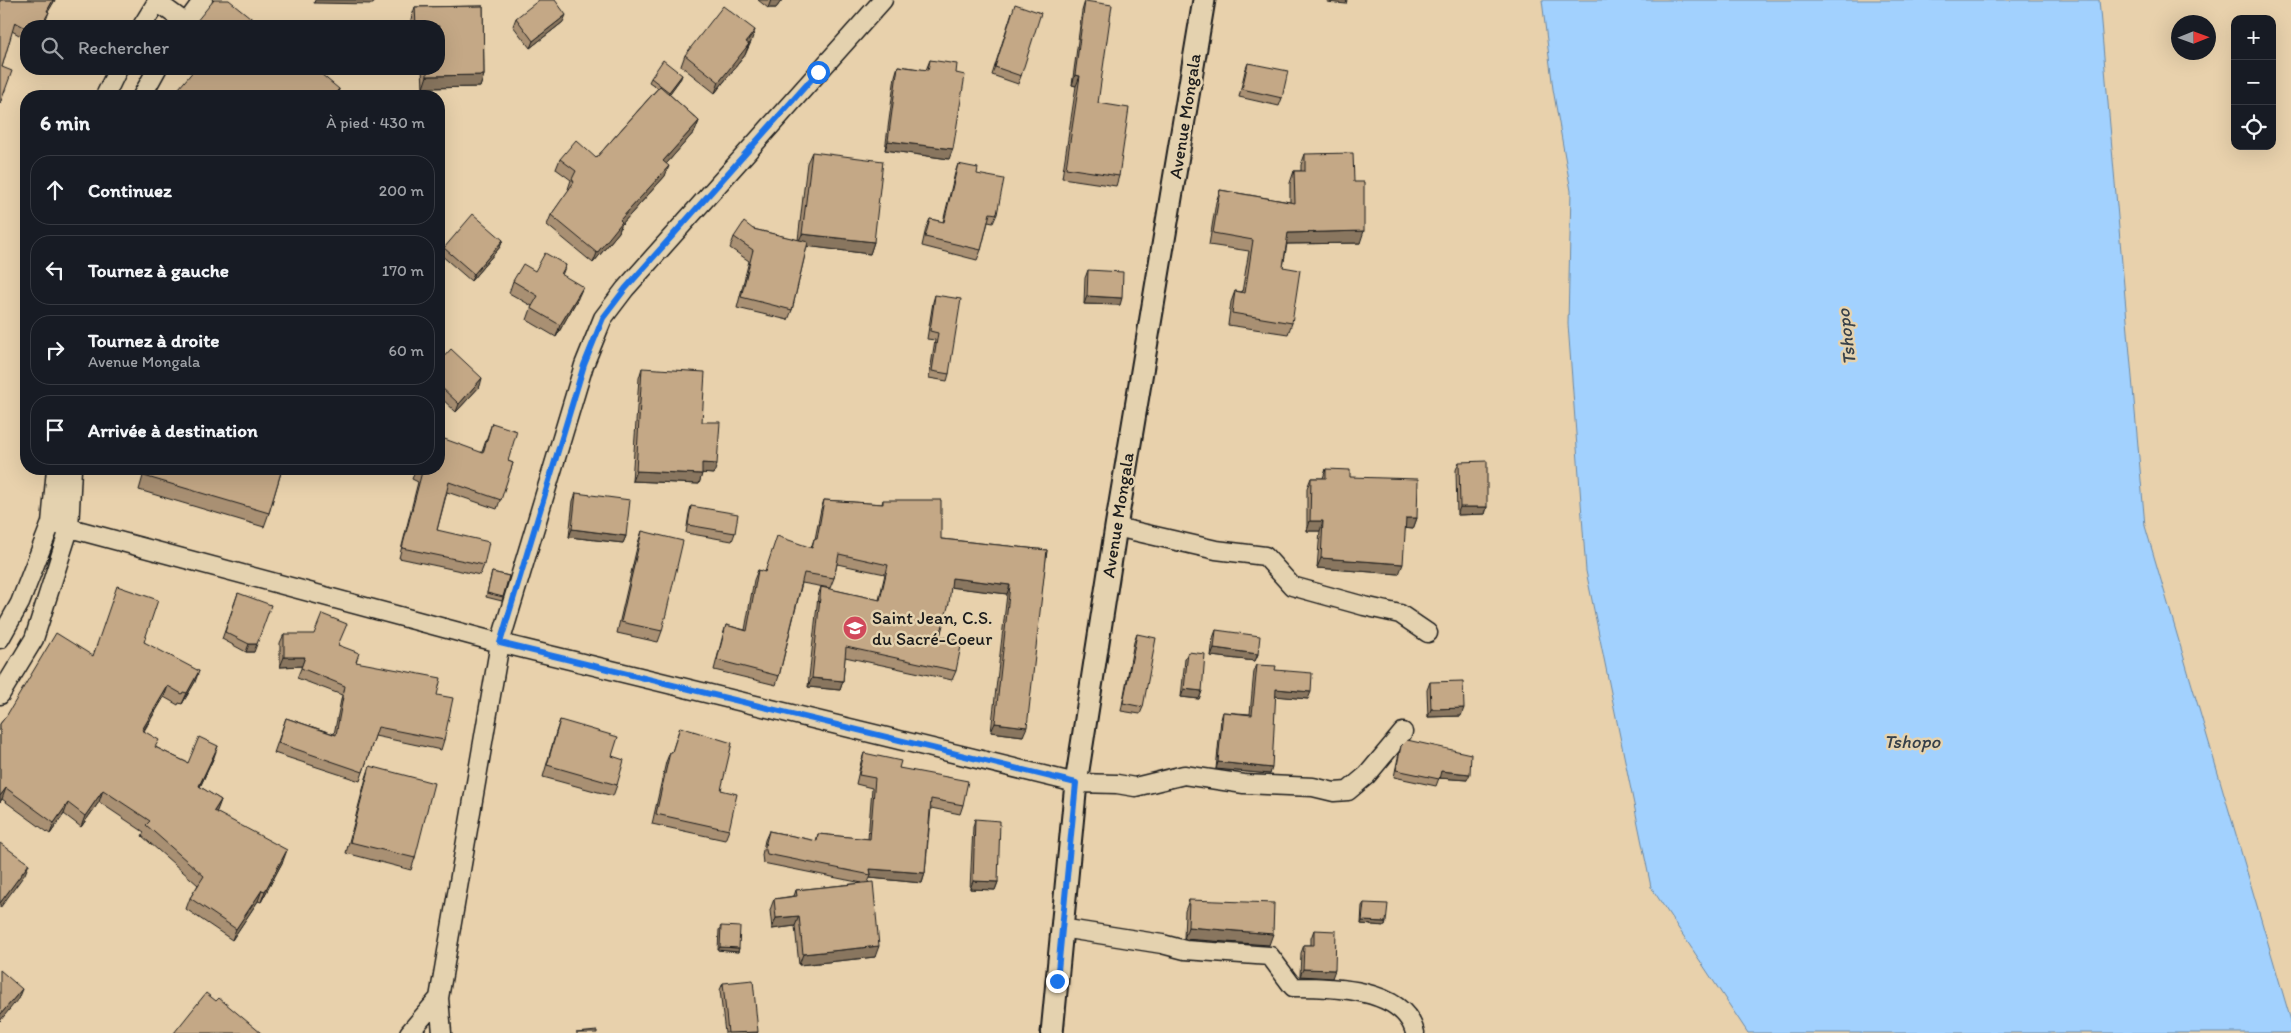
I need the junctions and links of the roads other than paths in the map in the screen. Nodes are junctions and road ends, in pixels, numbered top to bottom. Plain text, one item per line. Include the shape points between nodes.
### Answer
1 (203, 0) edge
2 (883, 0) edge
3 (1204, 0) edge
4 (158, 1) edge
5 (146, 20) edge
6 (179, 20) edge
7 (189, 20) edge
8 (115, 75) edge
9 (154, 75) edge
10 (109, 90) edge
11 (145, 90) edge
12 (55, 475) edge
13 (72, 475) edge
14 (50, 523) junction
15 (1116, 527) junction
16 (69, 529) junction
17 (1428, 633) dead end
18 (0, 640) edge
19 (500, 643) junction
20 (0, 695) edge
21 (1403, 732) dead end
22 (1076, 783) junction
23 (1061, 928) junction
24 (439, 998) junction
25 (409, 1033) edge
26 (442, 1033) edge
27 (1052, 1033) edge
28 (1415, 1033) edge

1 - 7 street
2 - 19 street via 625,289 603,318 584,365
3 - 15 street, Avenue Mongala
4 - 5 street
4 - 6 street
8 - 10 street
9 - 11 street
12 - 14 street
13 - 16 street
14 - 16 street
14 - 18 street via 20,603
15 - 17 street via 1216,550 1265,556 1292,586 1400,614
15 - 22 street, Avenue Mongala
16 - 19 street
16 - 20 street via 34,639
19 - 22 street
19 - 24 street
21 - 22 street via 1367,775 1348,791 1244,784 1184,775 1135,787
22 - 23 street, Avenue Mongala
23 - 27 street, Avenue Mongala
23 - 28 street via 1185,950 1270,956 1294,986 1343,988 1370,994 1395,1006 1408,1019
24 - 25 street
24 - 26 street

